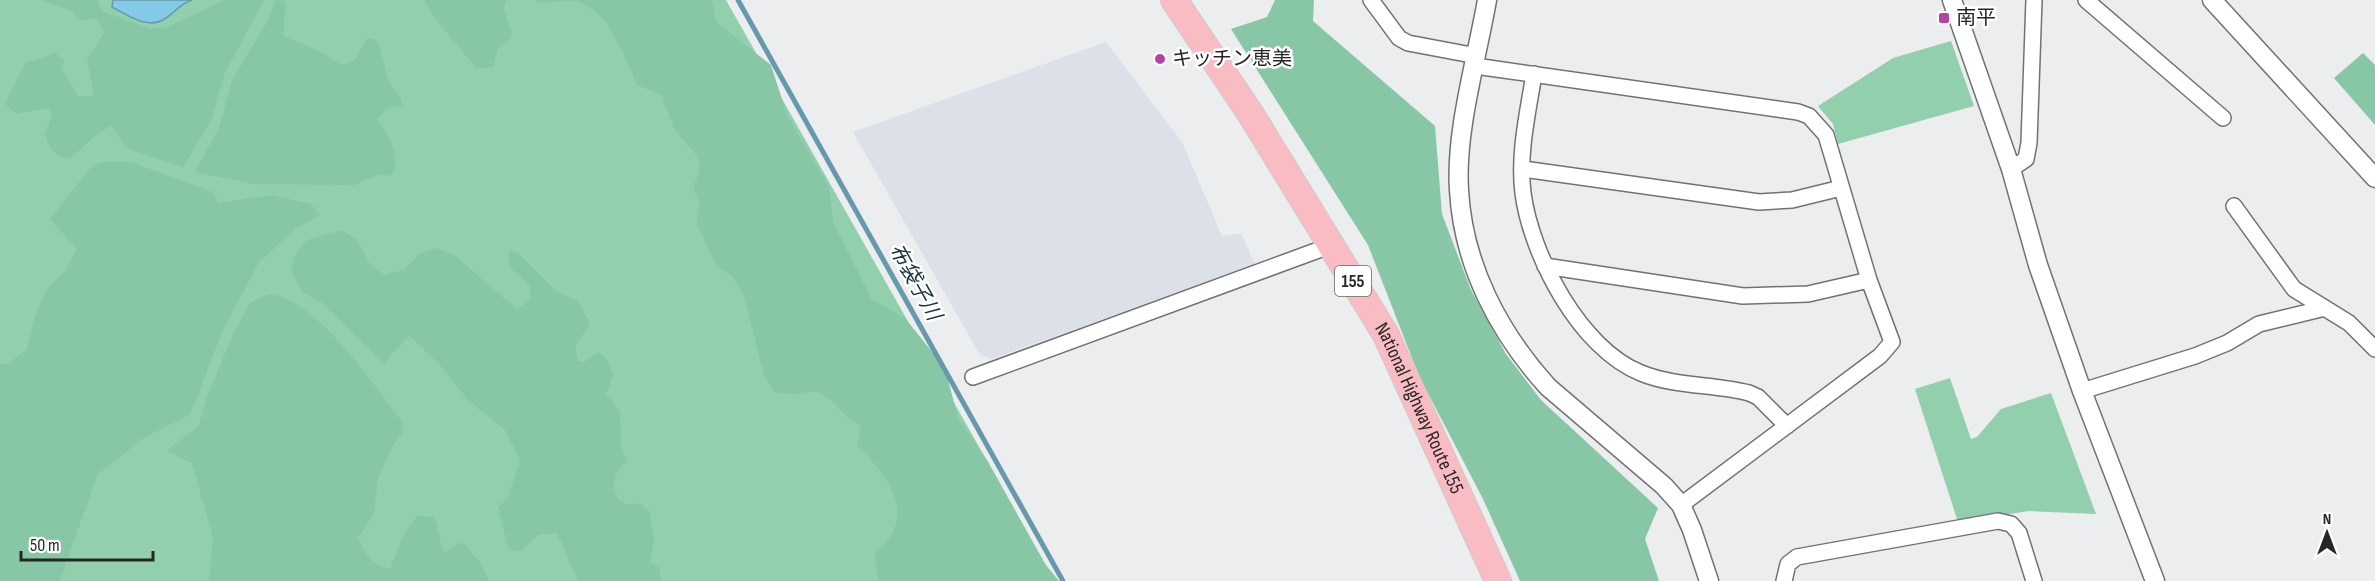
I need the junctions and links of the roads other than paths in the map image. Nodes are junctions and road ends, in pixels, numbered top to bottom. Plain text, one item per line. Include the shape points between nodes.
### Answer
1 (1174, 0) edge
2 (1371, 0) edge
3 (1487, 0) edge
4 (1952, 0) edge
5 (2034, 0) edge
6 (2086, 0) edge
7 (2212, 0) edge
8 (1476, 61) junction
9 (1534, 74) junction
10 (2223, 118) dead end
11 (1523, 169) junction
12 (2011, 169) junction
13 (2375, 178) edge
14 (1841, 188) junction
15 (2234, 206) dead end
16 (1332, 245) junction
17 (1545, 266) junction
18 (1869, 280) junction
19 (2325, 308) junction
20 (2375, 349) edge
21 (973, 377) dead end
22 (2082, 391) junction
23 (1787, 426) junction
24 (1681, 505) junction
25 (1498, 581) edge
26 (1709, 581) edge
27 (1784, 581) edge
28 (2034, 581) edge
29 (2155, 581) edge

1 - 16 highway, National Highway Route 155 / 155
2 - 8 street via 1399,38
3 - 8 street
4 - 12 street
5 - 12 street via 2029,143 2026,159
6 - 10 street
7 - 13 street
8 - 9 street
8 - 24 street via 1462,140 1459,189 1469,252 1491,307 1548,387
9 - 11 street
9 - 14 street via 1798,112 1809,117 1826,135
11 - 14 street via 1759,202 1792,200
11 - 17 street via 1523,192
12 - 22 street via 2038,265
14 - 18 street
15 - 19 street via 2294,289
16 - 21 street
16 - 25 highway, National Highway Route 155 / 155 via 1386,335
17 - 18 street via 1743,296 1808,294
17 - 23 street via 1587,334 1611,356 1644,375 1749,393
18 - 23 street via 1892,342 1880,356
19 - 20 street via 2349,323
19 - 22 street via 2259,324 2196,356
22 - 29 street
23 - 24 street
24 - 26 street
27 - 28 street via 1788,564 1797,557 1998,521 2012,524 2019,533

